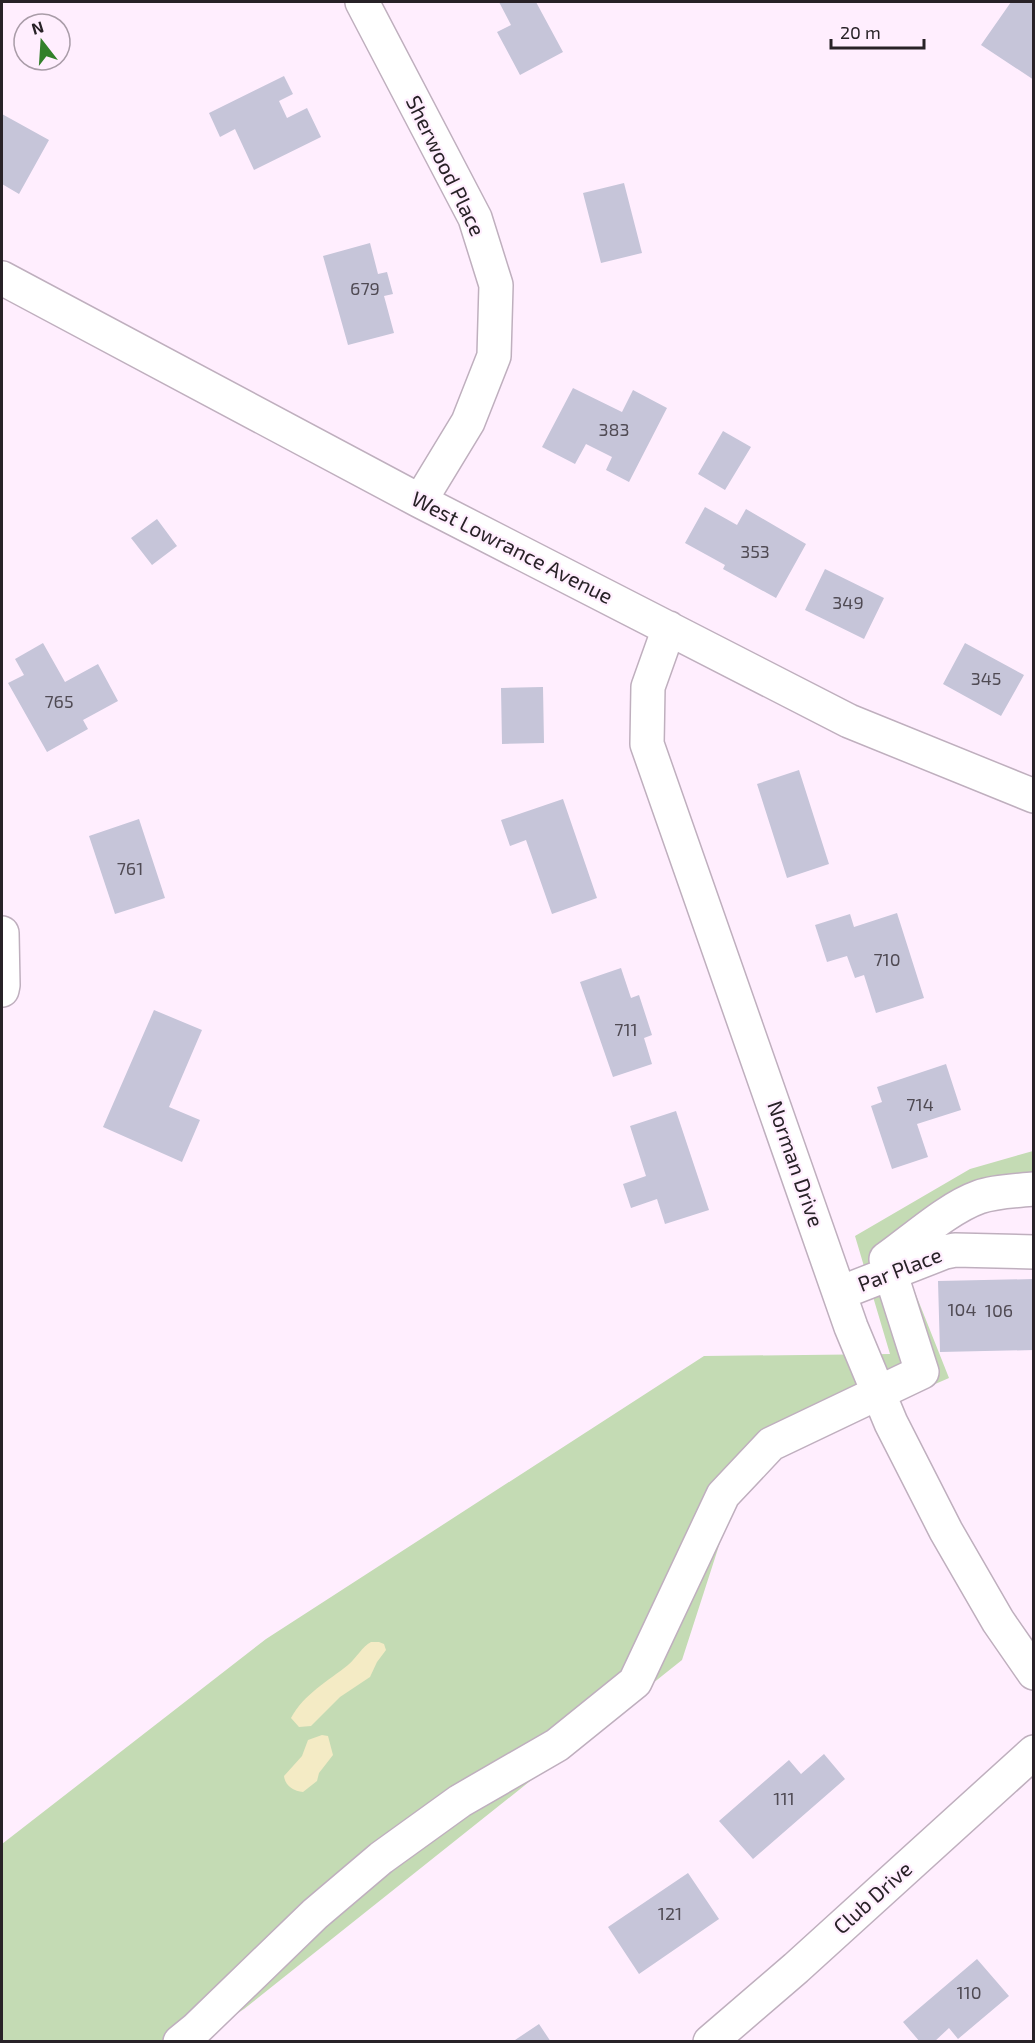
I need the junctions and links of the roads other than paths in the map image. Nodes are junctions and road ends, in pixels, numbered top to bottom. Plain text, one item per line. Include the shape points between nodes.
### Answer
1 (362, 2) edge
2 (2, 278) edge
3 (420, 501) junction
4 (669, 628) junction
5 (1034, 796) edge
6 (2, 933) edge
7 (2, 990) edge
8 (1034, 1189) edge
9 (1034, 1252) edge
10 (890, 1273) junction
11 (840, 1293) junction
12 (878, 1392) junction
13 (1034, 1673) edge
14 (1034, 1752) edge
15 (180, 2042) edge
16 (710, 2042) edge

1 - 3 street, Sherwood Place via 475,218 496,285 494,356 468,422
2 - 3 street, West Lowrance Avenue
3 - 4 street, West Lowrance Avenue
4 - 5 street, West Lowrance Avenue via 849,721
4 - 11 street, Norman Drive via 648,687 647,744
6 - 7 street
8 - 10 street via 999,1192 962,1205 886,1259
9 - 10 street, Par Place via 955,1250
10 - 11 street, Par Place
10 - 12 street via 922,1372
11 - 12 street, Norman Drive
12 - 13 street, Norman Drive via 946,1531 998,1621
12 - 15 street via 771,1444 723,1495 634,1682 557,1745 460,1801 381,1858 315,1914
14 - 16 street, Club Drive

